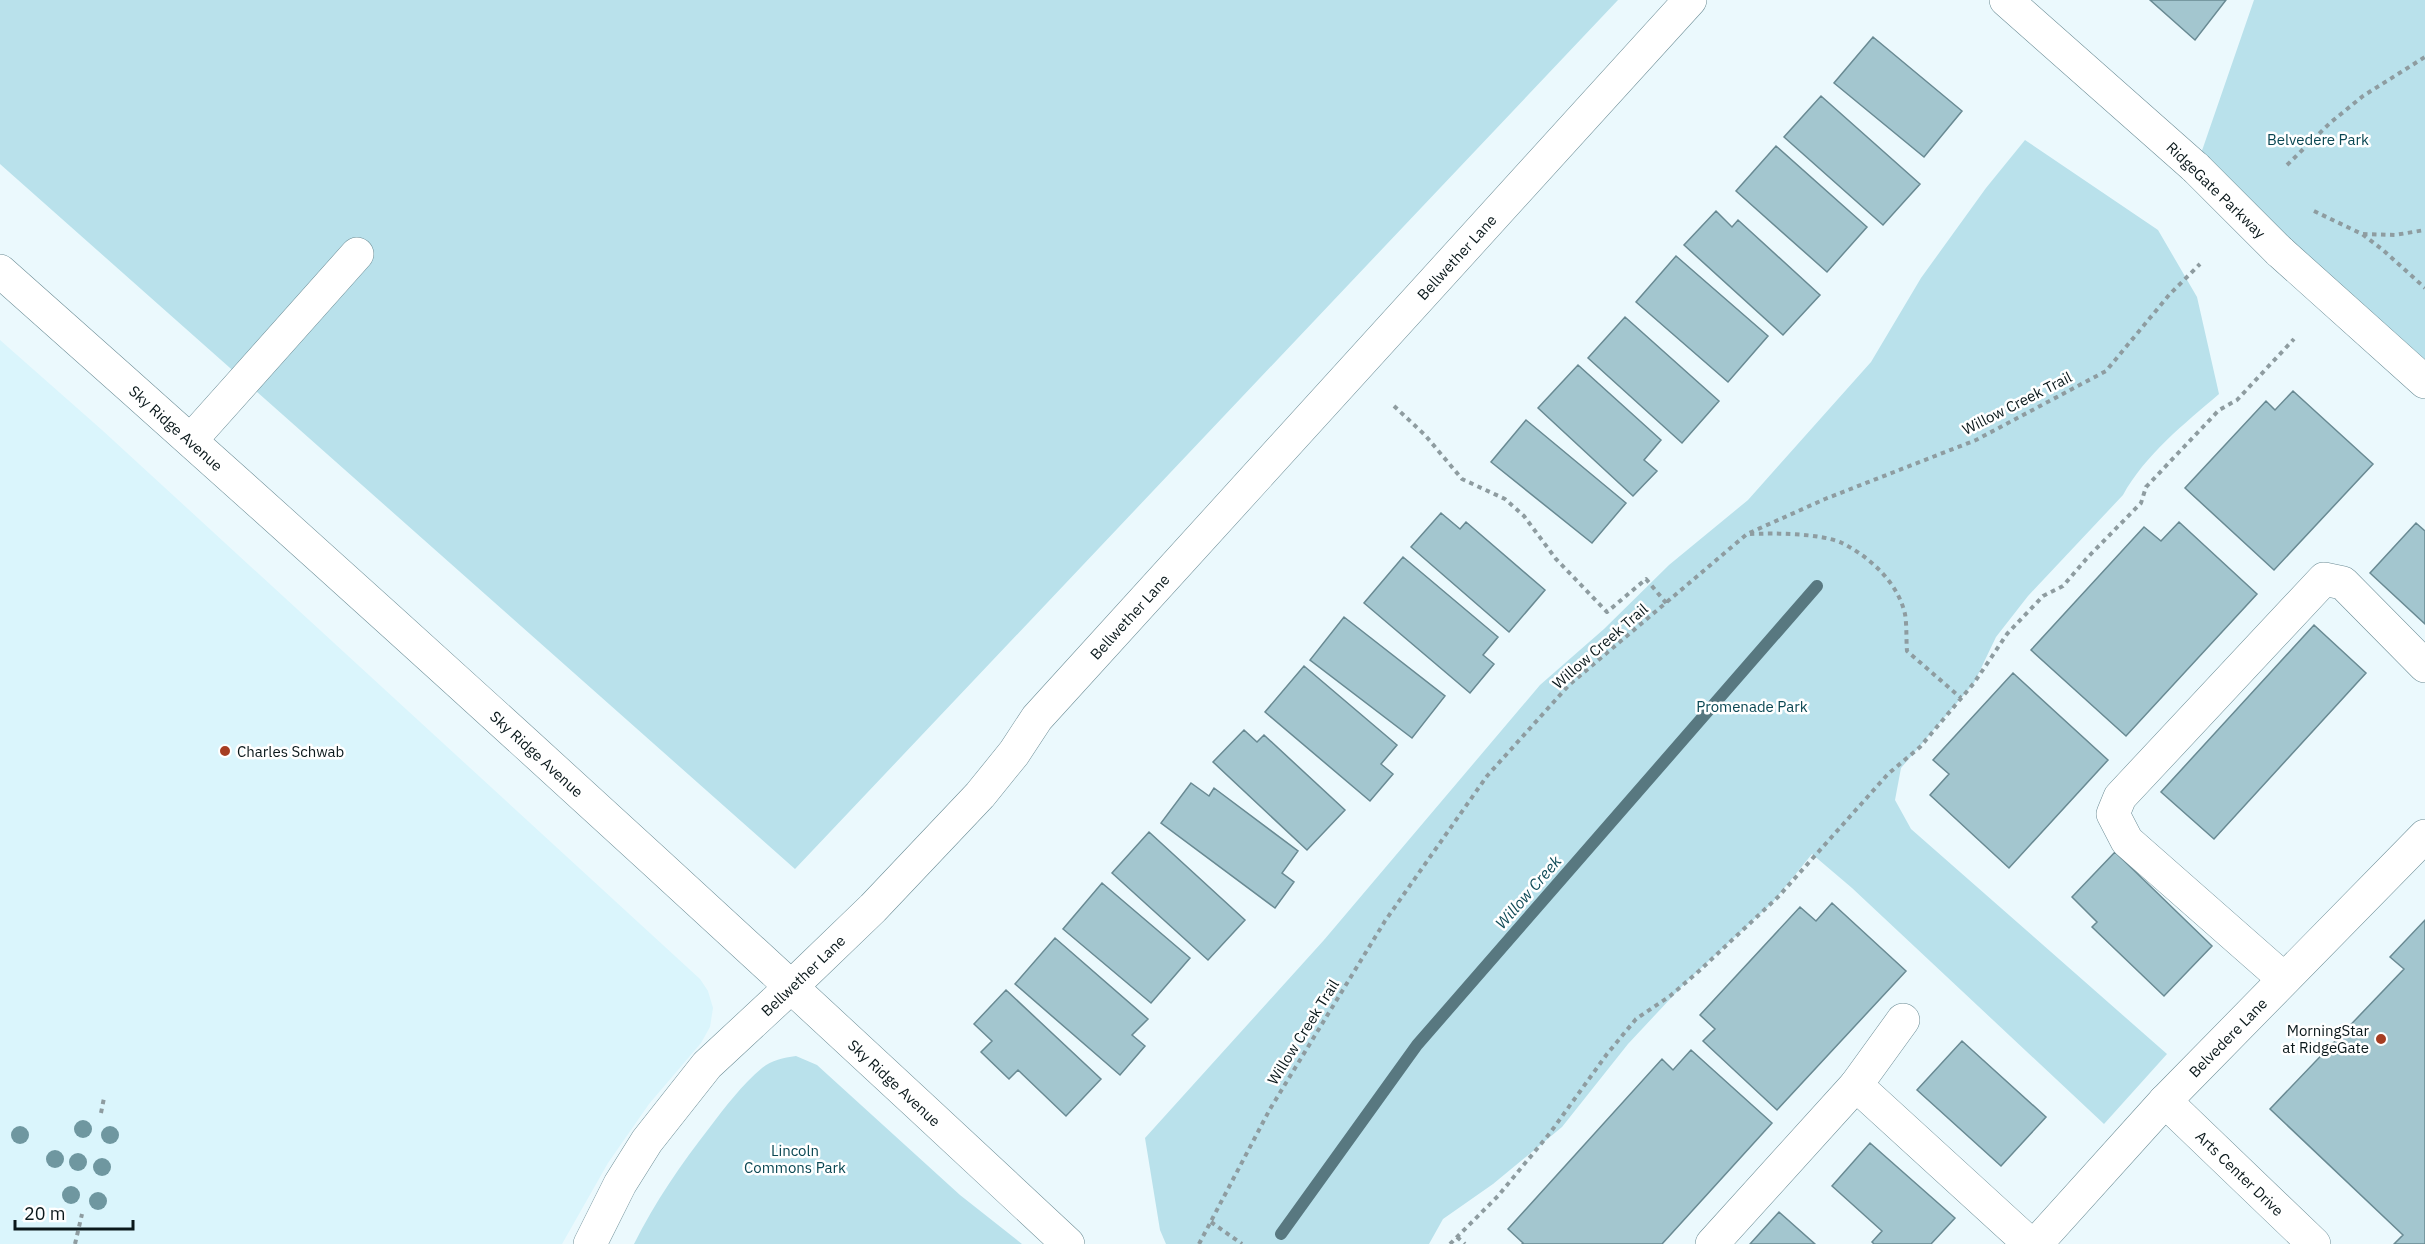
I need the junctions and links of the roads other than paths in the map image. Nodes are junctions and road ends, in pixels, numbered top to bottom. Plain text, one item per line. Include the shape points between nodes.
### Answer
1 (1690, 0) edge
2 (2006, 0) edge
3 (357, 254) dead end
4 (0, 271) edge
5 (2425, 382) edge
6 (191, 440) junction
7 (2425, 666) edge
8 (2425, 836) edge
9 (2284, 979) junction
10 (792, 986) junction
11 (1903, 1020) dead end
12 (1856, 1085) junction
13 (2165, 1101) junction
14 (590, 1244) edge
15 (1068, 1244) edge
16 (1712, 1244) edge
17 (2030, 1244) edge
18 (2036, 1244) edge
19 (2314, 1244) edge

1 - 10 street, Bellwether Lane via 1037,718 980,795 873,908
2 - 5 street, RidgeGate Parkway, bridge via 2196,168 2279,251
3 - 6 street
4 - 6 street, Sky Ridge Avenue
6 - 10 street, Sky Ridge Avenue
7 - 9 street via 2343,583 2324,579 2120,798 2113,814 2127,841
8 - 9 street, Belvedere Lane
9 - 13 street, Belvedere Lane
10 - 14 street, Bellwether Lane via 706,1065 647,1141
10 - 15 street, Sky Ridge Avenue
11 - 12 street
12 - 16 street
12 - 17 street
13 - 18 street, Belvedere Lane
13 - 19 street, Arts Center Drive

